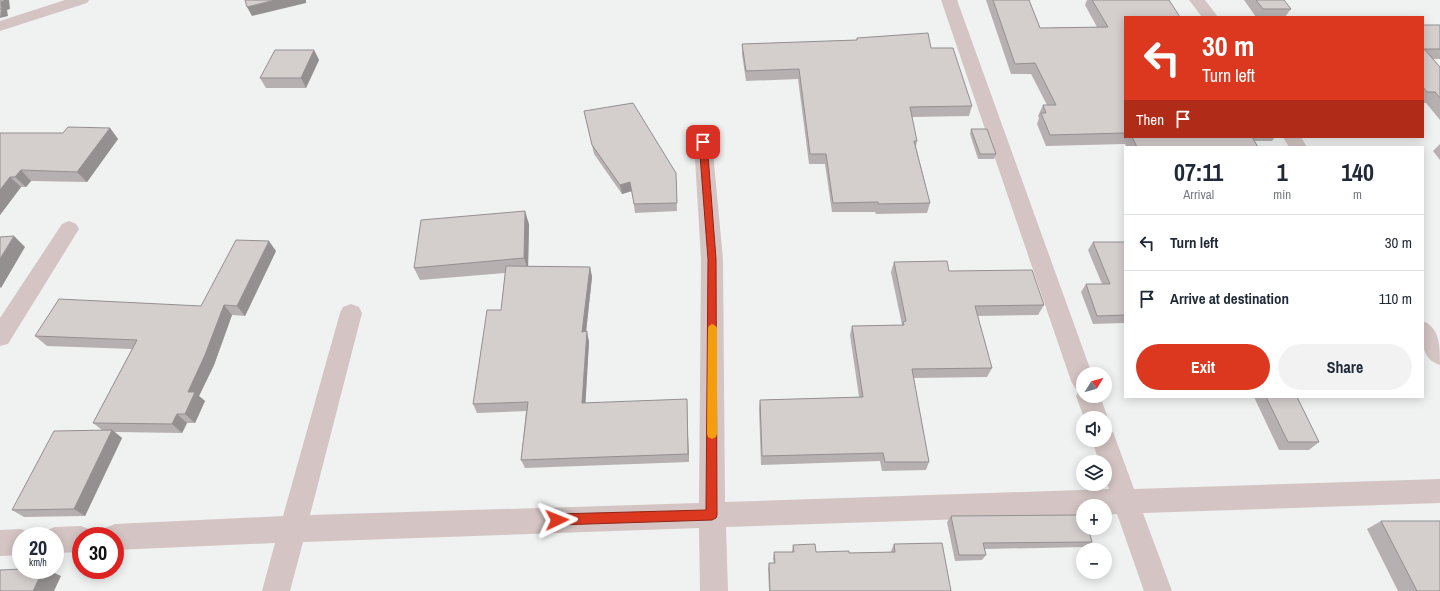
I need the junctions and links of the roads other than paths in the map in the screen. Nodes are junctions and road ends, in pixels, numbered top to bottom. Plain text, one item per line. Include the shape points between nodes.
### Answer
1 (81, 0) edge
2 (949, 0) edge
3 (1197, 0) edge
4 (1209, 16) edge
5 (0, 26) edge
6 (703, 142) dead end
7 (69, 229) dead end
8 (351, 313) dead end
9 (1424, 331) edge
10 (0, 337) edge
11 (1440, 355) edge
12 (1078, 367) edge
13 (1106, 447) edge
14 (1440, 492) edge
15 (1126, 502) junction
16 (712, 515) junction
17 (292, 528) junction
18 (124, 537) edge
19 (12, 542) edge
20 (0, 543) edge
21 (276, 591) edge
22 (714, 591) edge
23 (1158, 591) edge

1 - 5 street
2 - 12 street
3 - 4 street
6 - 16 street via 712,259
7 - 10 street
8 - 17 street
9 - 11 street
13 - 15 street
14 - 15 street
15 - 16 street
15 - 23 street
16 - 17 street
16 - 22 street
17 - 18 street
17 - 21 street
19 - 20 street

